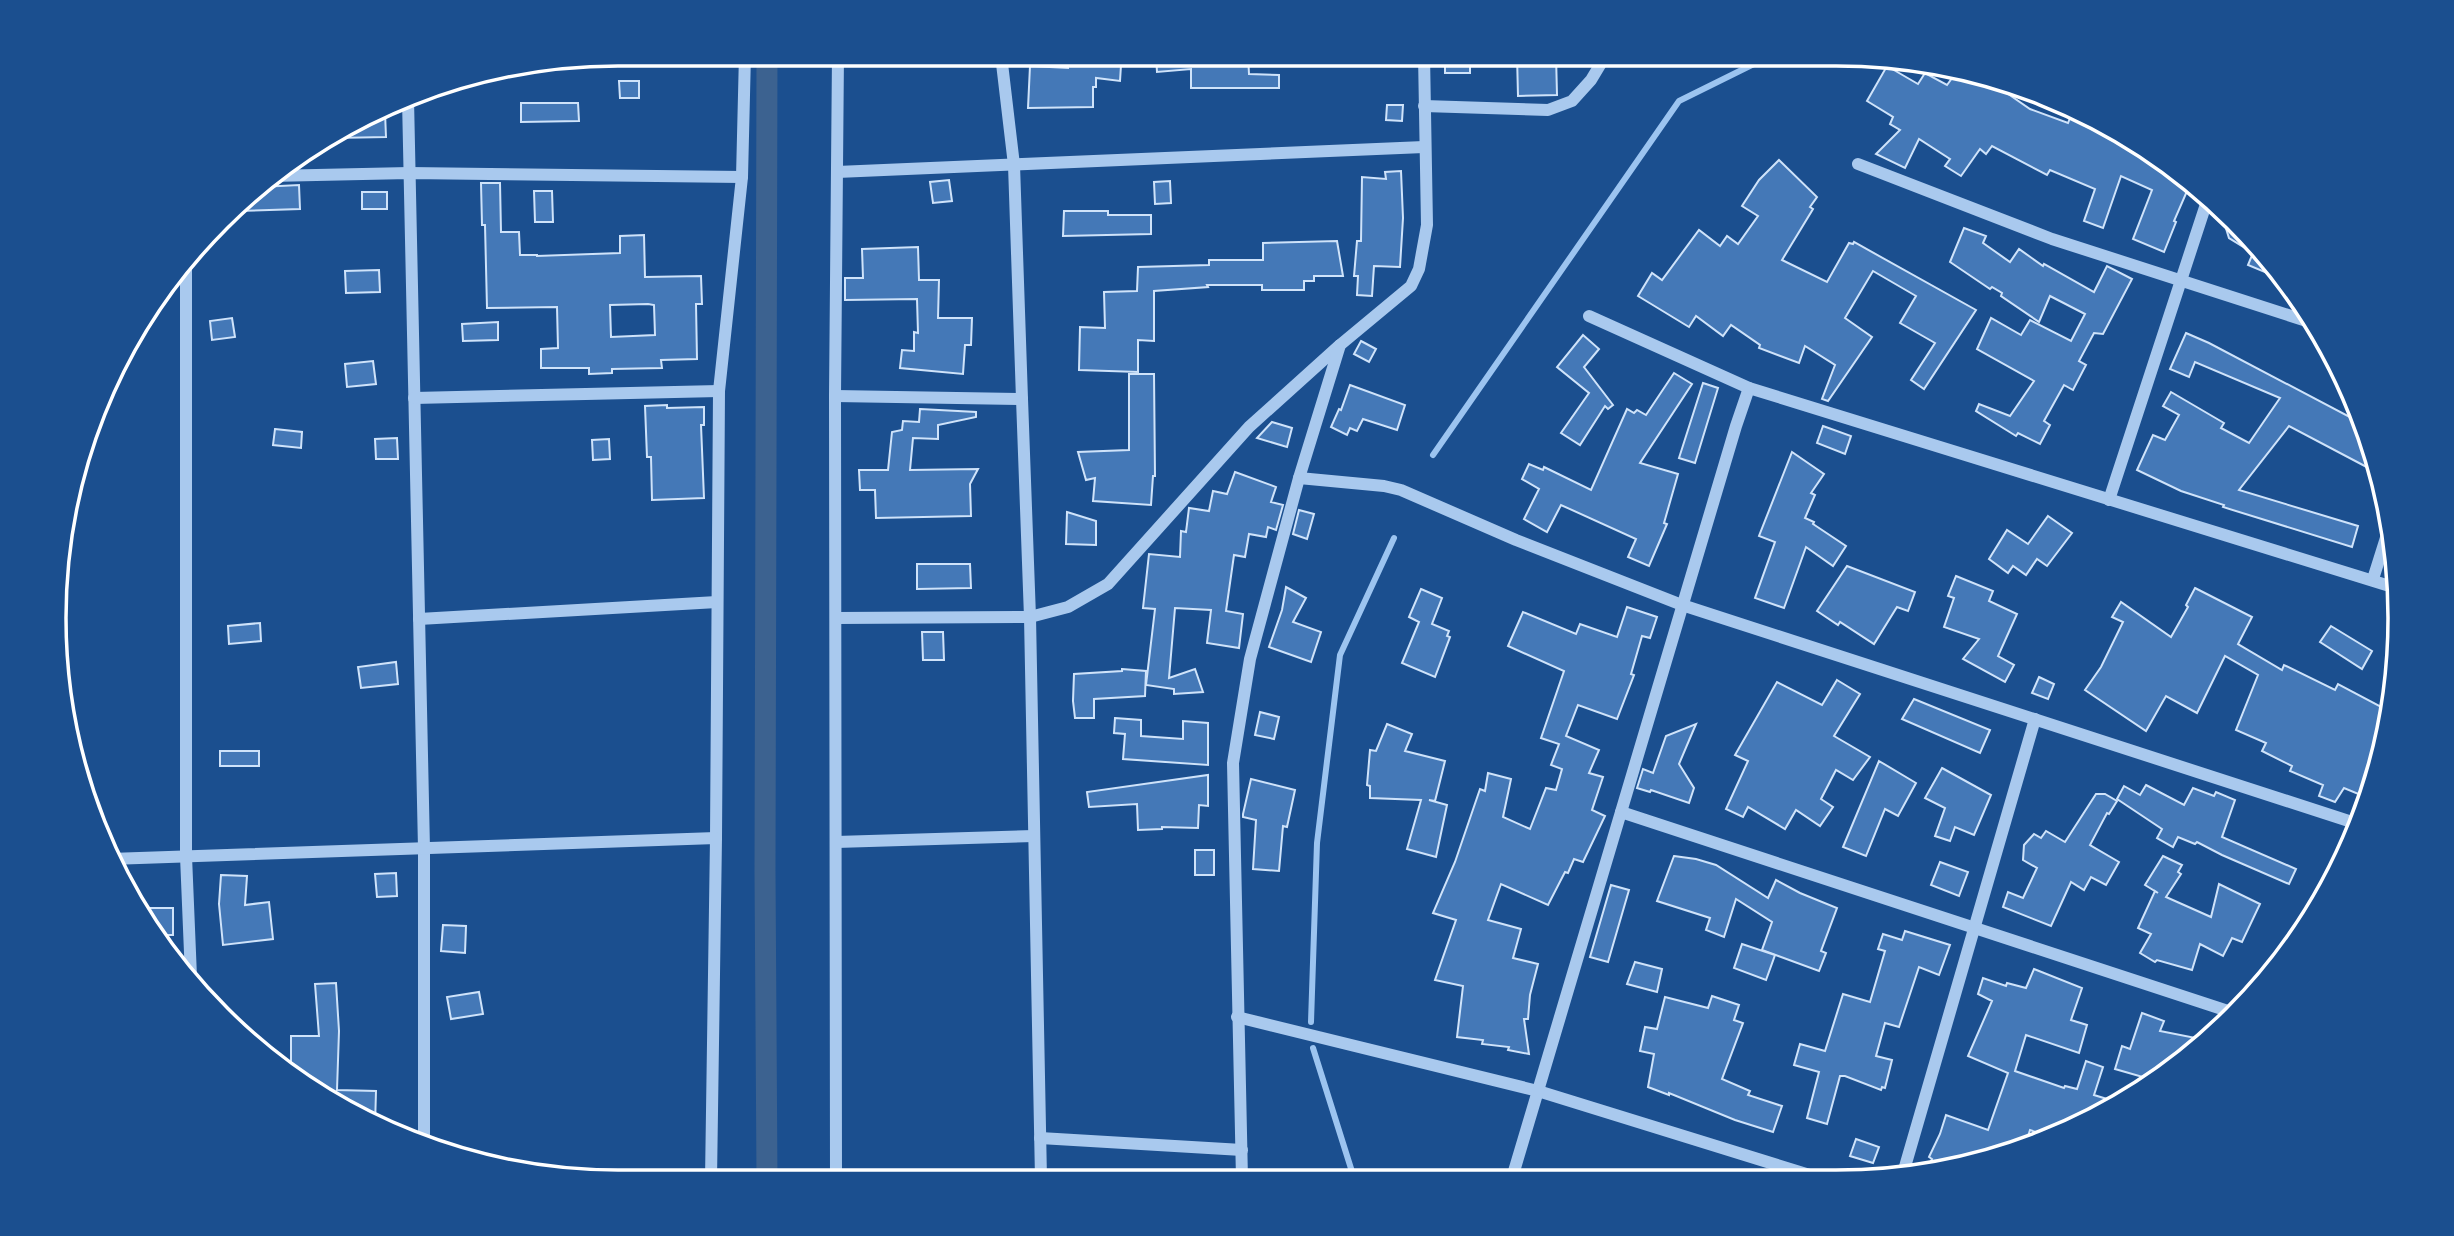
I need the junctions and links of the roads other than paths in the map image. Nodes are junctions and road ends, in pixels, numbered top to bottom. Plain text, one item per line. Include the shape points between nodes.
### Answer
1 (745, 66) edge
2 (838, 66) edge
3 (1002, 66) edge
4 (1424, 66) edge
5 (1599, 66) edge
6 (1424, 106) junction
7 (408, 108) edge
8 (1424, 147) junction
9 (1858, 164) dead end
10 (1014, 165) junction
11 (837, 172) junction
12 (409, 173) junction
13 (288, 176) edge
14 (742, 177) junction
15 (2205, 208) edge
16 (186, 275) edge
17 (2181, 281) junction
18 (1589, 316) dead end
19 (2299, 319) edge
20 (1340, 345) junction
21 (1749, 388) junction
22 (719, 391) junction
23 (835, 396) junction
24 (414, 398) junction
25 (1022, 400) junction
26 (1299, 478) junction
27 (2109, 500) junction
28 (2383, 547) edge
29 (2373, 579) junction
30 (2386, 584) edge
31 (717, 602) junction
32 (1682, 605) junction
33 (1030, 617) junction
34 (836, 618) junction
35 (419, 619) junction
36 (2035, 719) junction
37 (1621, 812) junction
38 (2349, 821) edge
39 (1034, 836) junction
40 (716, 838) junction
41 (836, 842) junction
42 (424, 849) junction
43 (186, 856) junction
44 (121, 859) edge
45 (1974, 929) junction
46 (191, 967) edge
47 (2224, 1010) edge
48 (1237, 1017) junction
49 (1538, 1091) junction
50 (424, 1134) edge
51 (1040, 1138) junction
52 (1241, 1150) junction
53 (1905, 1165) edge
54 (711, 1170) edge
55 (836, 1170) edge
56 (1041, 1170) edge
57 (1242, 1170) edge
58 (1514, 1170) edge
59 (1793, 1170) edge

1 - 14 street
2 - 11 street
3 - 10 street
4 - 6 street
5 - 6 street via 1572,101 1548,110
6 - 8 street
7 - 12 street
8 - 10 street
8 - 20 street via 1427,225 1419,269 1411,286
9 - 17 street via 2052,239
10 - 11 street
10 - 25 street
11 - 23 street
12 - 13 street
12 - 14 street
12 - 24 street
14 - 22 street
15 - 17 street
16 - 43 street
17 - 19 street
17 - 27 street
18 - 21 street
20 - 26 street
20 - 33 street via 1249,428 1108,584 1068,607
21 - 27 street
21 - 32 street
22 - 24 street
22 - 31 street
23 - 25 street
23 - 34 street
24 - 35 street
25 - 33 street
26 - 32 street via 1401,490
26 - 48 street via 1250,659 1233,762
27 - 29 street
28 - 29 street
29 - 30 street
31 - 35 street
31 - 40 street
32 - 36 street
32 - 37 street
33 - 34 street
33 - 39 street
34 - 41 street
35 - 42 street
36 - 38 street
36 - 45 street
37 - 45 street
37 - 49 street
39 - 41 street
39 - 51 street
40 - 42 street
40 - 54 street
41 - 55 street
42 - 43 street
42 - 50 street
43 - 44 street
43 - 46 street
45 - 47 street
45 - 53 street
48 - 49 street
48 - 52 street
49 - 58 street
49 - 59 street
51 - 52 street
51 - 56 street
52 - 57 street

